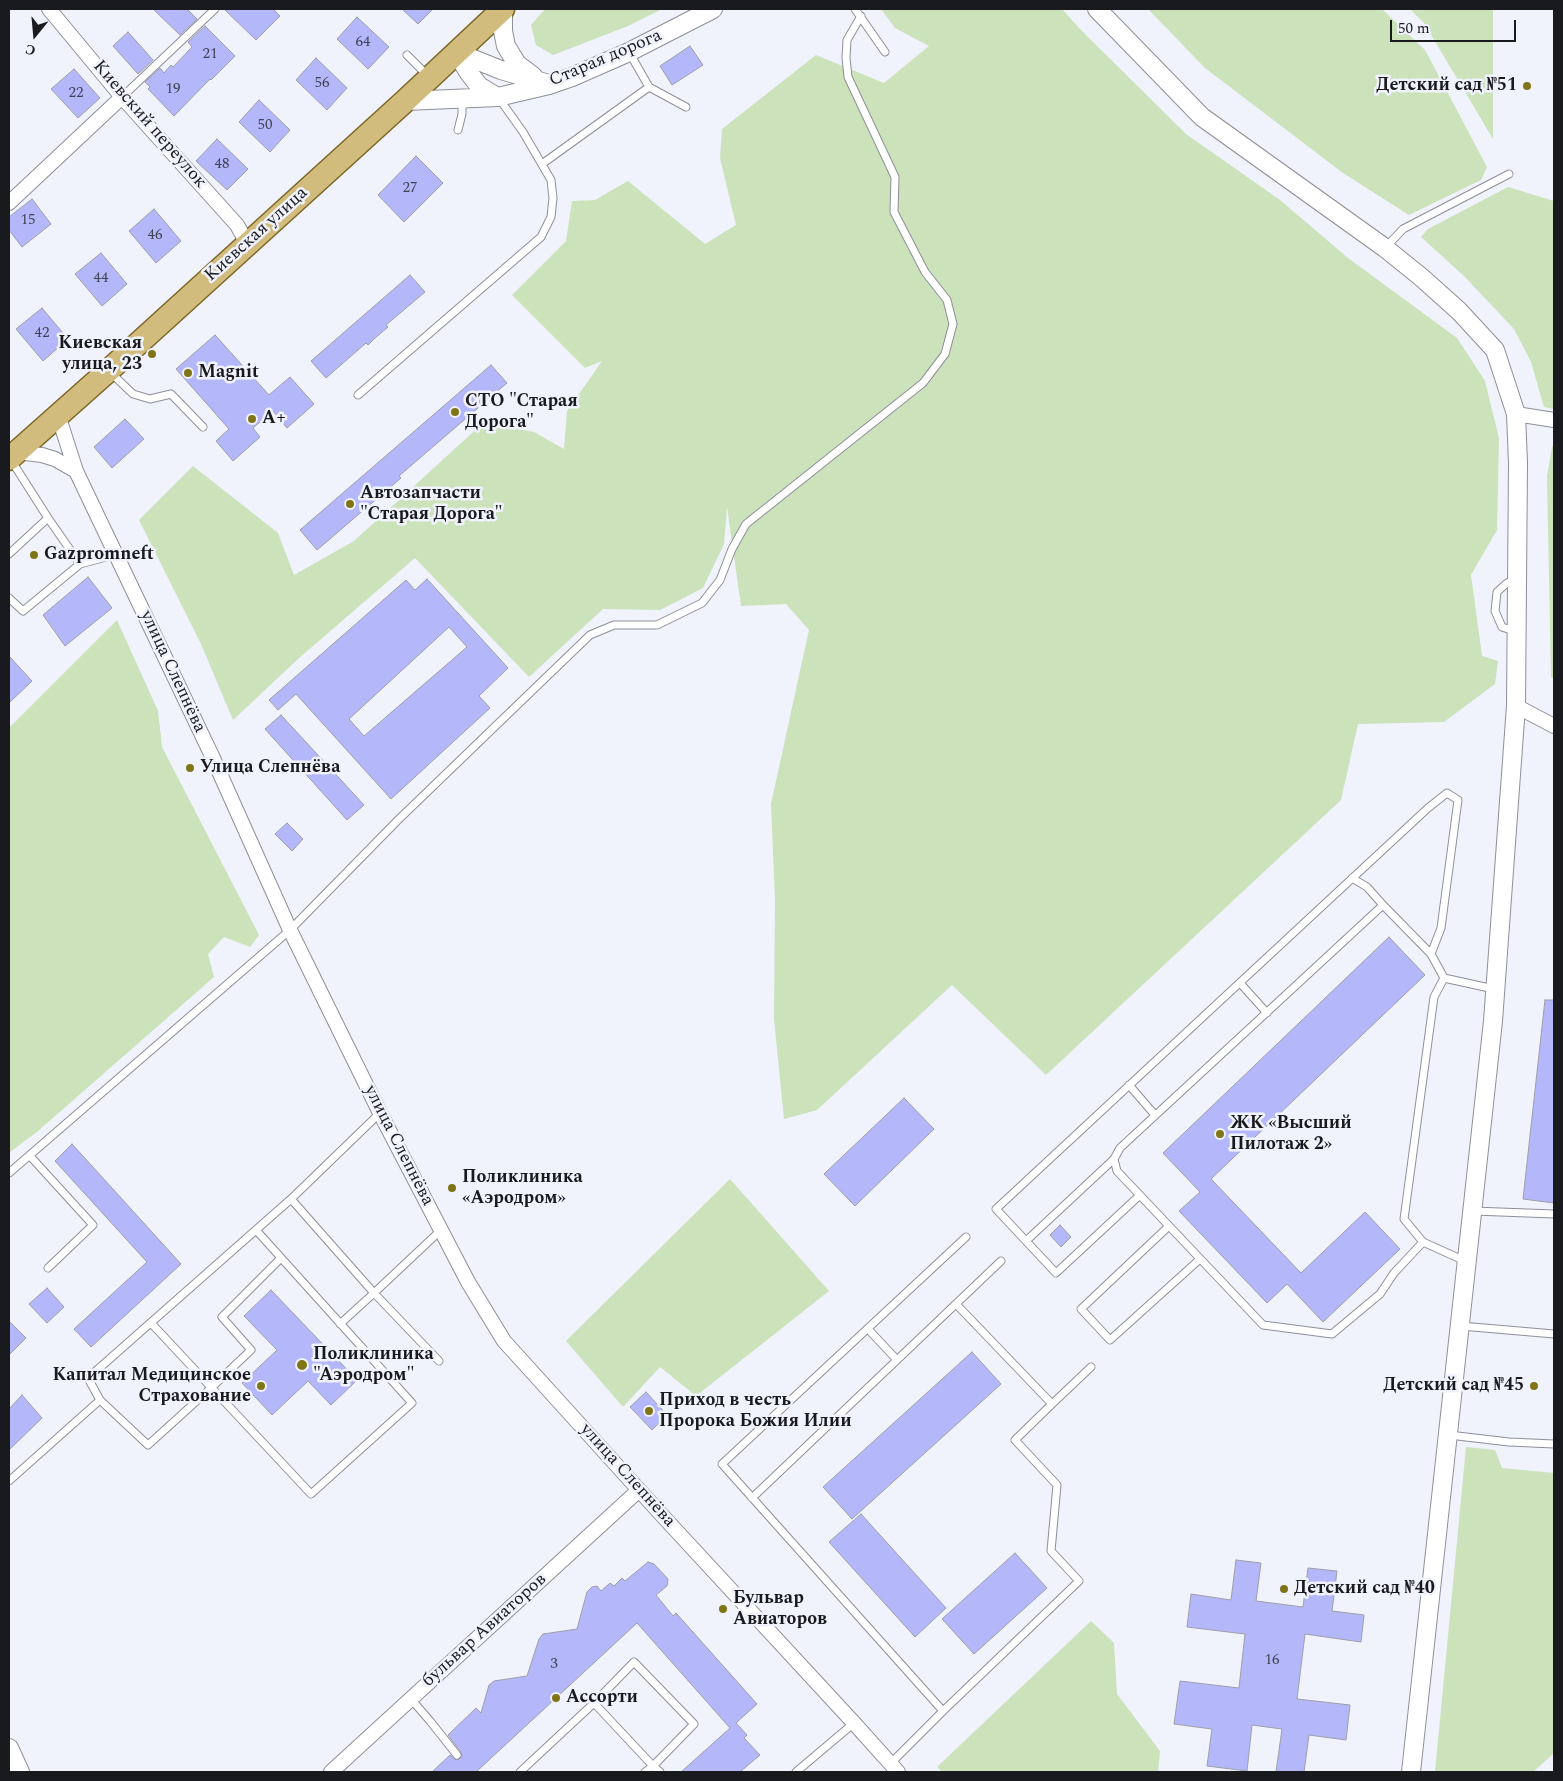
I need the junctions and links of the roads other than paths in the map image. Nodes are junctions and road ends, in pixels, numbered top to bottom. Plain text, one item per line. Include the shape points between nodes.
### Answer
1 (49, 9) edge
2 (215, 9) edge
3 (503, 9) edge
4 (713, 9) edge
5 (855, 9) edge
6 (1097, 9) edge
7 (860, 16) junction
8 (456, 52) junction
9 (629, 52) junction
10 (885, 52) dead end
11 (407, 55) dead end
12 (430, 78) junction
13 (549, 84) junction
14 (649, 87) junction
15 (122, 97) junction
16 (498, 97) junction
17 (462, 99) junction
18 (405, 101) junction
19 (686, 107) dead end
20 (458, 130) dead end
21 (542, 164) junction
22 (1509, 174) dead end
23 (9, 203) edge
24 (247, 243) junction
25 (1385, 248) junction
26 (108, 370) junction
27 (358, 394) dead end
28 (1516, 414) junction
29 (58, 415) junction
30 (1554, 420) edge
31 (203, 427) dead end
32 (12, 456) edge
33 (76, 471) junction
34 (48, 518) junction
35 (9, 554) edge
36 (117, 554) junction
37 (80, 564) junction
38 (9, 598) edge
39 (1516, 706) junction
40 (1554, 726) edge
41 (1352, 878) junction
42 (1383, 905) junction
43 (290, 930) junction
44 (1431, 954) junction
45 (1444, 978) junction
46 (1240, 983) junction
47 (1495, 989) junction
48 (1267, 1013) junction
49 (1129, 1085) junction
50 (380, 1113) junction
51 (1155, 1115) junction
52 (30, 1156) junction
53 (1114, 1159) junction
54 (9, 1173) edge
55 (1140, 1195) junction
56 (291, 1200) junction
57 (1473, 1210) junction
58 (1554, 1214) edge
59 (1169, 1226) junction
60 (256, 1230) junction
61 (440, 1231) junction
62 (966, 1237) dead end
63 (1026, 1241) junction
64 (1423, 1242) junction
65 (281, 1258) junction
66 (1200, 1260) junction
67 (1001, 1262) dead end
68 (1467, 1262) junction
69 (48, 1268) dead end
70 (374, 1293) junction
71 (956, 1304) junction
72 (151, 1323) junction
73 (340, 1324) junction
74 (1460, 1326) junction
75 (868, 1329) junction
76 (1554, 1334) edge
77 (897, 1360) junction
78 (439, 1361) dead end
79 (1091, 1367) dead end
80 (211, 1388) junction
81 (100, 1400) junction
82 (1052, 1404) junction
83 (1448, 1435) junction
84 (1554, 1444) edge
85 (9, 1481) edge
86 (639, 1490) junction
87 (752, 1498) junction
88 (411, 1700) junction
89 (594, 1703) junction
90 (942, 1711) junction
91 (854, 1723) junction
92 (9, 1748) edge
93 (458, 1755) dead end
94 (653, 1766) junction
95 (894, 1768) edge
96 (20, 1772) edge
97 (331, 1772) edge
98 (520, 1772) edge
99 (645, 1772) edge
100 (660, 1772) edge
101 (796, 1772) edge
102 (1411, 1772) edge

1 - 15 street, Киевский переулок
2 - 15 lane
3 - 8 main road, Киевская улица
3 - 13 street via 506,46 516,64
4 - 9 street, Старая дорога
5 - 7 lane
6 - 25 street via 1202,117
7 - 10 lane
7 - 43 lane via 847,40 848,77 895,177 894,212 925,272 947,300 953,324 945,354 923,383 746,524 720,580 702,603 657,625 614,626 590,635 398,820
8 - 12 main road, Киевская улица
8 - 13 street
8 - 16 street via 479,86
9 - 13 street, Старая дорога
9 - 14 lane
11 - 12 lane
12 - 18 main road, Киевская улица
13 - 16 street, Старая дорога
14 - 19 lane
14 - 21 lane
15 - 23 street
15 - 24 street, Киевский переулок via 237,225
16 - 17 street, Старая дорога
16 - 21 lane via 524,132
17 - 18 street, Старая дорога
17 - 20 lane
18 - 24 main road, Киевская улица
21 - 27 lane via 551,180 553,198 551,217 541,237
22 - 25 lane via 1403,229
24 - 26 main road, Киевская улица
25 - 28 street via 1459,311 1495,350
26 - 29 main road, Киевская улица
26 - 31 lane via 133,394 150,399 171,394
28 - 30 street
28 - 39 street
29 - 32 main road, Киевская улица
29 - 33 street, улица Слепнёва
32 - 33 street via 42,455
32 - 34 lane
33 - 36 street, улица Слепнёва
34 - 35 lane
34 - 37 lane
36 - 37 lane
36 - 43 street, улица Слепнёва
37 - 38 lane via 23,610
39 - 40 street
39 - 47 street
41 - 42 lane via 1367,887
41 - 44 lane via 1447,793 1458,800 1441,928
41 - 46 lane
42 - 44 lane
42 - 48 lane
43 - 50 street, улица Слепнёва
43 - 52 lane
44 - 45 lane
45 - 47 lane
45 - 64 lane via 1434,997 1404,1219
46 - 48 lane
46 - 49 lane
47 - 57 street
48 - 51 lane
49 - 51 lane
49 - 63 lane via 996,1209
50 - 56 lane
50 - 61 street, улица Слепнёва
51 - 53 lane via 1120,1148
52 - 54 lane
52 - 69 lane via 93,1225
53 - 55 lane via 1117,1171
53 - 63 lane
55 - 59 lane
55 - 63 lane via 1056,1273
56 - 60 lane
56 - 70 lane
57 - 58 lane
57 - 68 street
59 - 66 lane
59 - 66 lane via 1081,1309 1110,1340
60 - 65 lane
60 - 72 lane
61 - 70 lane
61 - 86 street, улица Слепнёва via 504,1341
62 - 75 lane
64 - 66 lane via 1394,1273 1380,1294 1332,1334 1263,1324
64 - 68 lane
65 - 73 lane
65 - 80 lane via 222,1317 251,1350
67 - 71 lane
68 - 74 street
70 - 73 lane
70 - 78 lane
71 - 77 lane
71 - 82 lane
72 - 80 lane
72 - 81 lane via 88,1378
73 - 80 lane via 412,1403 311,1494
74 - 76 lane
74 - 83 street
75 - 77 lane
75 - 87 lane via 722,1464
77 - 87 lane
79 - 82 lane
80 - 81 lane via 148,1445
81 - 85 lane
82 - 90 lane via 1015,1440 1057,1485 1051,1551 1079,1581
83 - 84 lane
83 - 102 street
86 - 88 street, бульвар Авиаторов
86 - 91 street, улица Слепнёва
87 - 90 lane
88 - 93 lane
88 - 97 street, бульвар Авиаторов
89 - 94 lane
89 - 94 lane via 634,1662 694,1724
89 - 98 lane
90 - 95 lane
91 - 95 street, улица Слепнёва
91 - 101 lane
92 - 96 street
94 - 99 lane
94 - 100 lane

